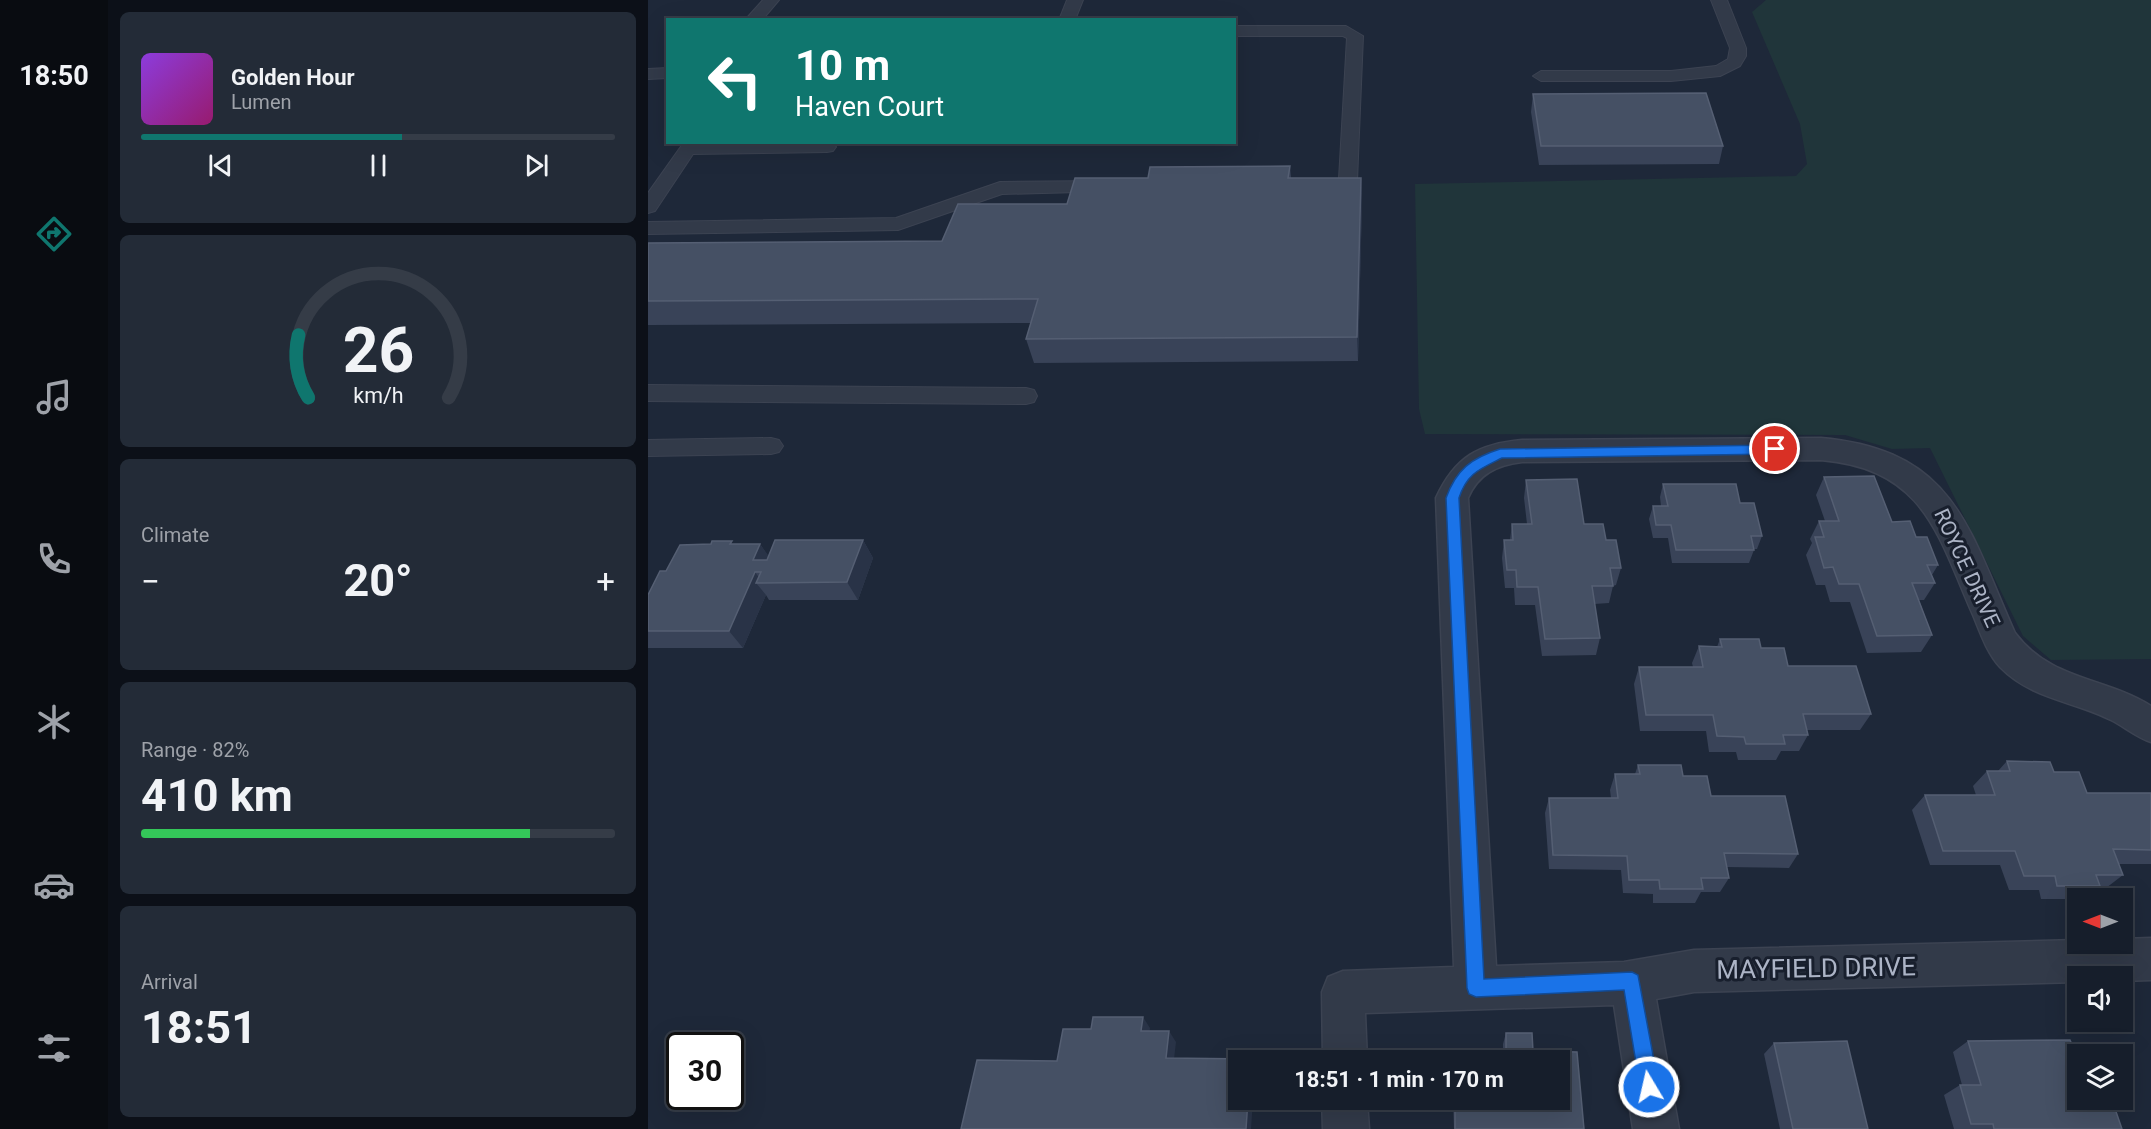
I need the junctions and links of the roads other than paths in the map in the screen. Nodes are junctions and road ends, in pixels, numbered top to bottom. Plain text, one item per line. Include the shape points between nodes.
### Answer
1 (771, 0) edge
2 (1075, 0) edge
3 (1719, 0) edge
4 (755, 18) edge
5 (1068, 18) edge
6 (1236, 31) edge
7 (666, 73) edge
8 (648, 74) edge
9 (1541, 76) dead end
10 (827, 147) dead end
11 (1298, 186) edge
12 (1125, 187) edge
13 (648, 207) edge
14 (648, 228) edge
15 (648, 393) edge
16 (1026, 396) dead end
17 (771, 446) dead end
18 (648, 448) edge
19 (2151, 726) edge
20 (2151, 959) edge
21 (1632, 981) junction
22 (1476, 988) junction
23 (1345, 1050) edge
24 (1345, 1110) edge
25 (1346, 1129) edge
26 (1656, 1129) edge

1 - 4 lane
2 - 5 lane
3 - 9 lane via 1738,48 1734,62 1720,72
6 - 11 lane via 1346,32 1356,36 1348,181 1340,186
7 - 8 lane
10 - 13 lane via 688,149
12 - 14 lane via 1000,188 898,224
15 - 16 lane
17 - 18 lane
19 - 22 street, ROYCE DRIVE via 2114,704 2055,685 2020,663 2002,642 1940,507 1920,485 1882,461 1853,452 1821,449 1500,454 1472,467 1458,481 1452,498
20 - 21 street, MAYFIELD DRIVE via 1694,971
21 - 22 street, MAYFIELD DRIVE
21 - 26 street
22 - 23 street, MAYFIELD DRIVE via 1343,992
24 - 25 street

